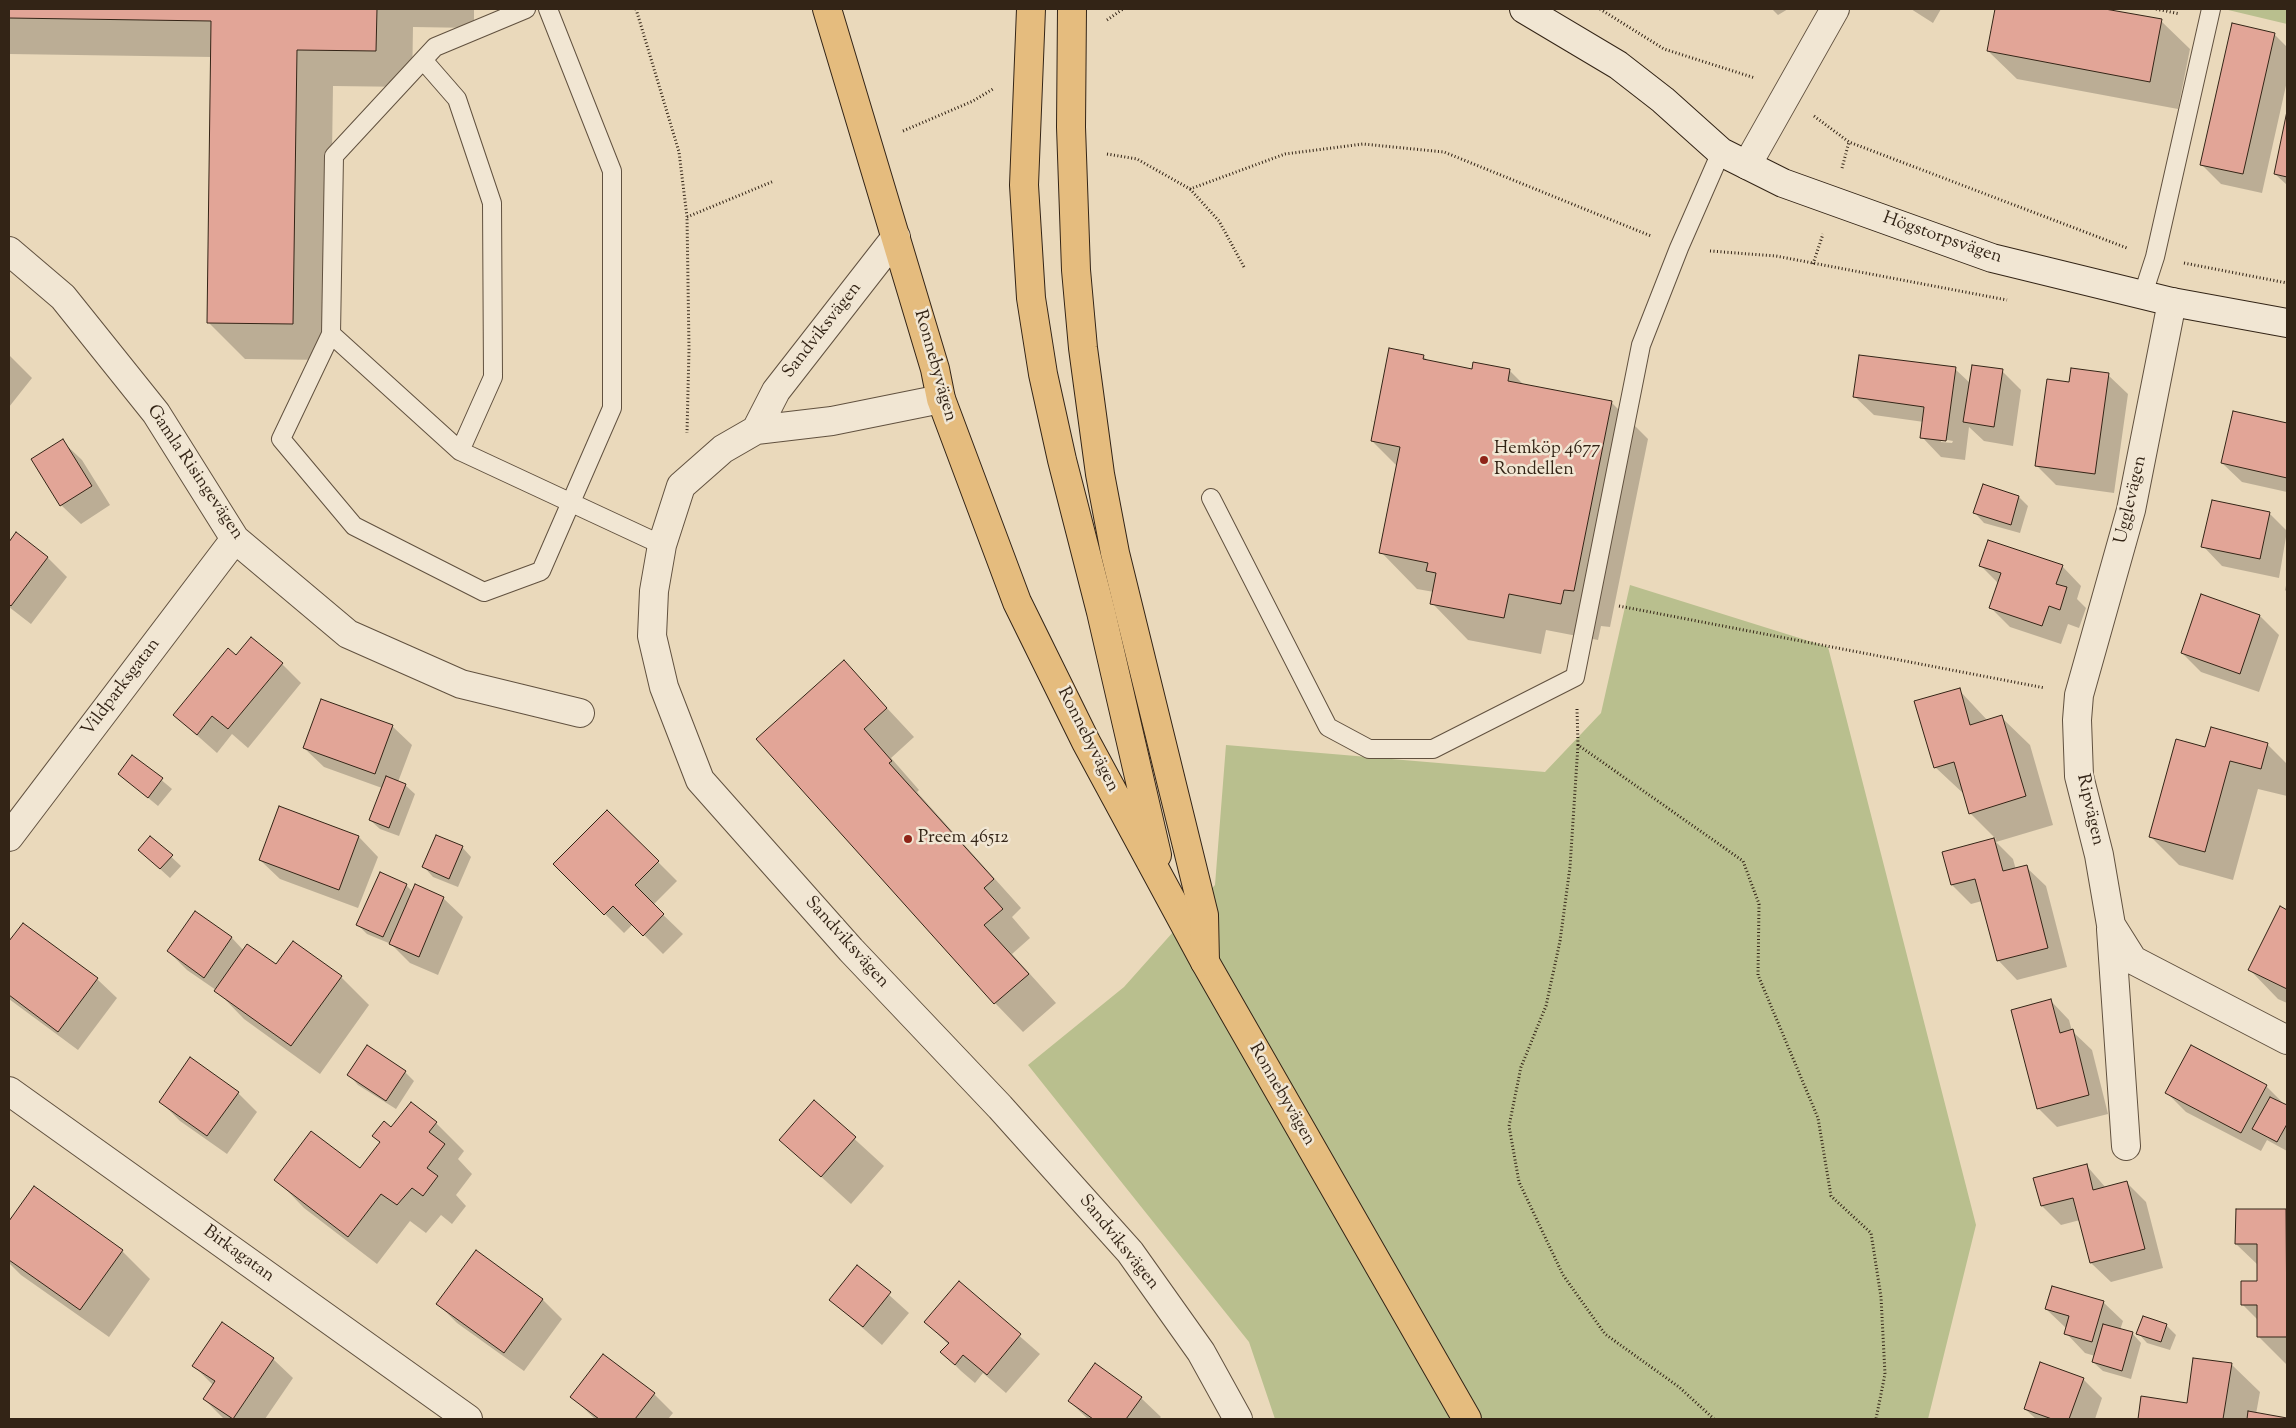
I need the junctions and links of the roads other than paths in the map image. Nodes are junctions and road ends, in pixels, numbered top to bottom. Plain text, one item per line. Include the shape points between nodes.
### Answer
1 (526, 9) edge
2 (548, 9) edge
3 (826, 9) edge
4 (1031, 9) edge
5 (1072, 9) edge
6 (1524, 9) edge
7 (1835, 9) edge
8 (2211, 9) edge
9 (423, 60) junction
10 (1721, 152) junction
11 (1747, 165) junction
12 (896, 236) junction
13 (9, 251) edge
14 (2143, 294) junction
15 (2172, 302) junction
16 (2287, 323) edge
17 (331, 334) junction
18 (941, 399) junction
19 (756, 430) junction
20 (460, 451) junction
21 (1211, 498) dead end
22 (571, 504) junction
23 (235, 539) junction
24 (662, 545) junction
25 (2079, 695) joint
26 (580, 713) dead end
27 (9, 837) edge
28 (1165, 889) junction
29 (2110, 925) junction
30 (1205, 962) junction
31 (2287, 1040) edge
32 (9, 1091) edge
33 (2126, 1146) dead end
34 (468, 1419) edge
35 (1238, 1419) edge
36 (1467, 1419) edge

1 - 9 lane via 435,47
2 - 22 lane via 612,171 612,408
3 - 12 main road, Ronnebyvägen
4 - 28 main road via 1024,185 1031,298 1043,374
5 - 30 main road via 1071,127 1076,270 1100,474 1115,553 1204,915
6 - 10 street, Högstorpsvägen via 1618,65
7 - 11 street
8 - 14 lane via 2155,257
9 - 17 lane via 334,156
9 - 20 lane via 457,99 492,203 493,377
10 - 11 street, Högstorpsvägen
10 - 21 lane via 1678,248 1641,346 1575,677 1433,749 1370,749 1328,727
11 - 14 street, Högstorpsvägen via 1783,183 1992,258
12 - 18 main road, Ronnebyvägen
12 - 19 street, Sandviksvägen via 776,391
13 - 23 street, Gamla Risingevägen via 63,297 156,413
14 - 15 street, Högstorpsvägen
15 - 16 street, Högstorpsvägen
15 - 25 street, Ugglevägen via 2131,510
17 - 20 lane
17 - 22 lane via 281,439 354,526 484,592 541,571
18 - 19 street, Sandviksvägen via 832,421
18 - 28 main road, Ronnebyvägen via 1018,602 1086,742
19 - 24 street, Sandviksvägen via 723,449 682,486
20 - 22 lane
22 - 24 lane
23 - 26 street, Gamla Risingevägen via 348,634 461,684
23 - 27 street, Vildparksgatan
24 - 35 street, Sandviksvägen via 654,591 652,636 664,687 700,780 851,950 1000,1106 1130,1252 1202,1352
25 - 29 street, Ripvägen via 2079,776 2099,855
28 - 30 main road, Ronnebyvägen
29 - 31 street, Ripvägen via 2133,960
29 - 33 street, Ripvägen
30 - 36 main road, Ronnebyvägen
32 - 34 street, Birkagatan

